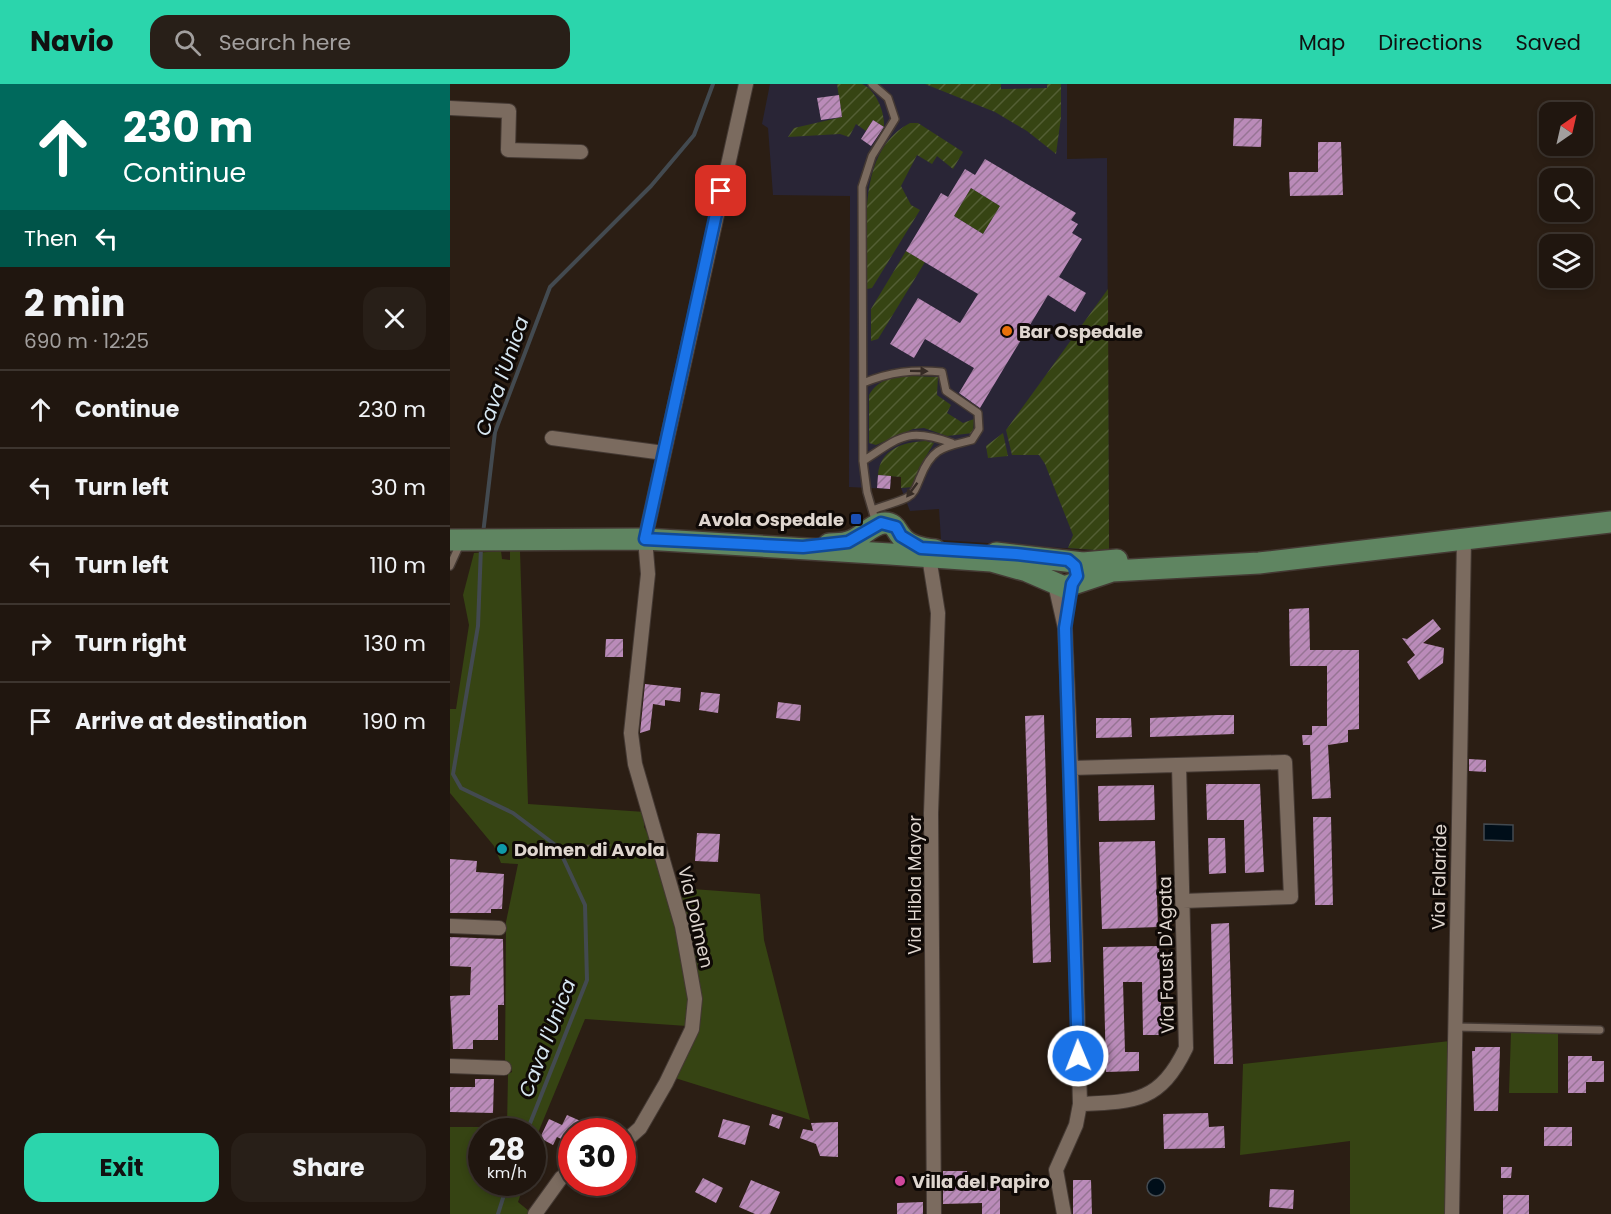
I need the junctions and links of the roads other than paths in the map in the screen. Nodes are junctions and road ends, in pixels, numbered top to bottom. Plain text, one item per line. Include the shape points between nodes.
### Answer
1 (746, 84) edge
2 (872, 84) edge
3 (450, 108) edge
4 (581, 152) dead end
5 (863, 383) junction
6 (552, 438) dead end
7 (952, 443) junction
8 (664, 453) junction
9 (863, 461) junction
10 (874, 521) junction
11 (1611, 522) edge
12 (645, 539) junction
13 (461, 540) edge
14 (1464, 540) junction
15 (803, 547) junction
16 (890, 548) junction
17 (929, 558) junction
18 (1066, 560) junction
19 (450, 566) edge
20 (1168, 566) junction
21 (1064, 583) junction
22 (1179, 765) junction
23 (1071, 768) junction
24 (1183, 901) junction
25 (450, 927) edge
26 (499, 928) dead end
27 (1455, 1027) junction
28 (1600, 1030) dead end
29 (450, 1066) edge
30 (504, 1068) dead end
31 (1080, 1104) junction
32 (636, 1132) edge
33 (558, 1182) edge
34 (535, 1214) edge
35 (934, 1214) edge
36 (1064, 1214) edge
37 (1452, 1214) edge

1 - 8 street, Via Dolmen
2 - 5 lane via 888,98 895,119 872,156 861,187
3 - 4 street via 509,111 508,150
5 -> 7 lane via 904,370 942,372 946,391 978,413 981,422 972,440
5 - 9 lane
6 - 8 street
7 - 9 lane via 909,434
7 -> 10 lane via 938,449 928,461 908,498
8 - 12 street, Via Dolmen
9 - 10 lane
10 - 15 main road via 848,542
10 - 16 main road via 870,543
11 - 14 main road
12 - 13 main road
12 - 15 main road
12 - 32 street, Via Dolmen via 648,574 631,733 635,764 684,935 695,999 688,1037
13 - 19 lane
14 - 20 main road via 1259,563
14 - 27 street, Via Falaride
15 - 16 main road
16 - 17 main road
16 - 18 main road
17 - 21 main road via 991,561
17 - 35 street, Via Hibla Mayor via 938,613 931,813
18 - 20 main road via 1083,563 1112,559
18 - 21 main road via 1077,569
20 - 21 main road via 1112,571
21 - 23 street
22 - 23 street
22 - 24 street, Via Faust D'Agata
22 - 24 street via 1285,762 1291,897
23 - 31 street
24 - 31 street, Via Faust D'Agata via 1186,1048 1176,1070 1150,1094 1127,1102
25 - 26 street
27 - 28 lane
27 - 37 street, Via Falaride
29 - 30 street
31 - 36 street via 1076,1125 1056,1170
33 - 34 street

